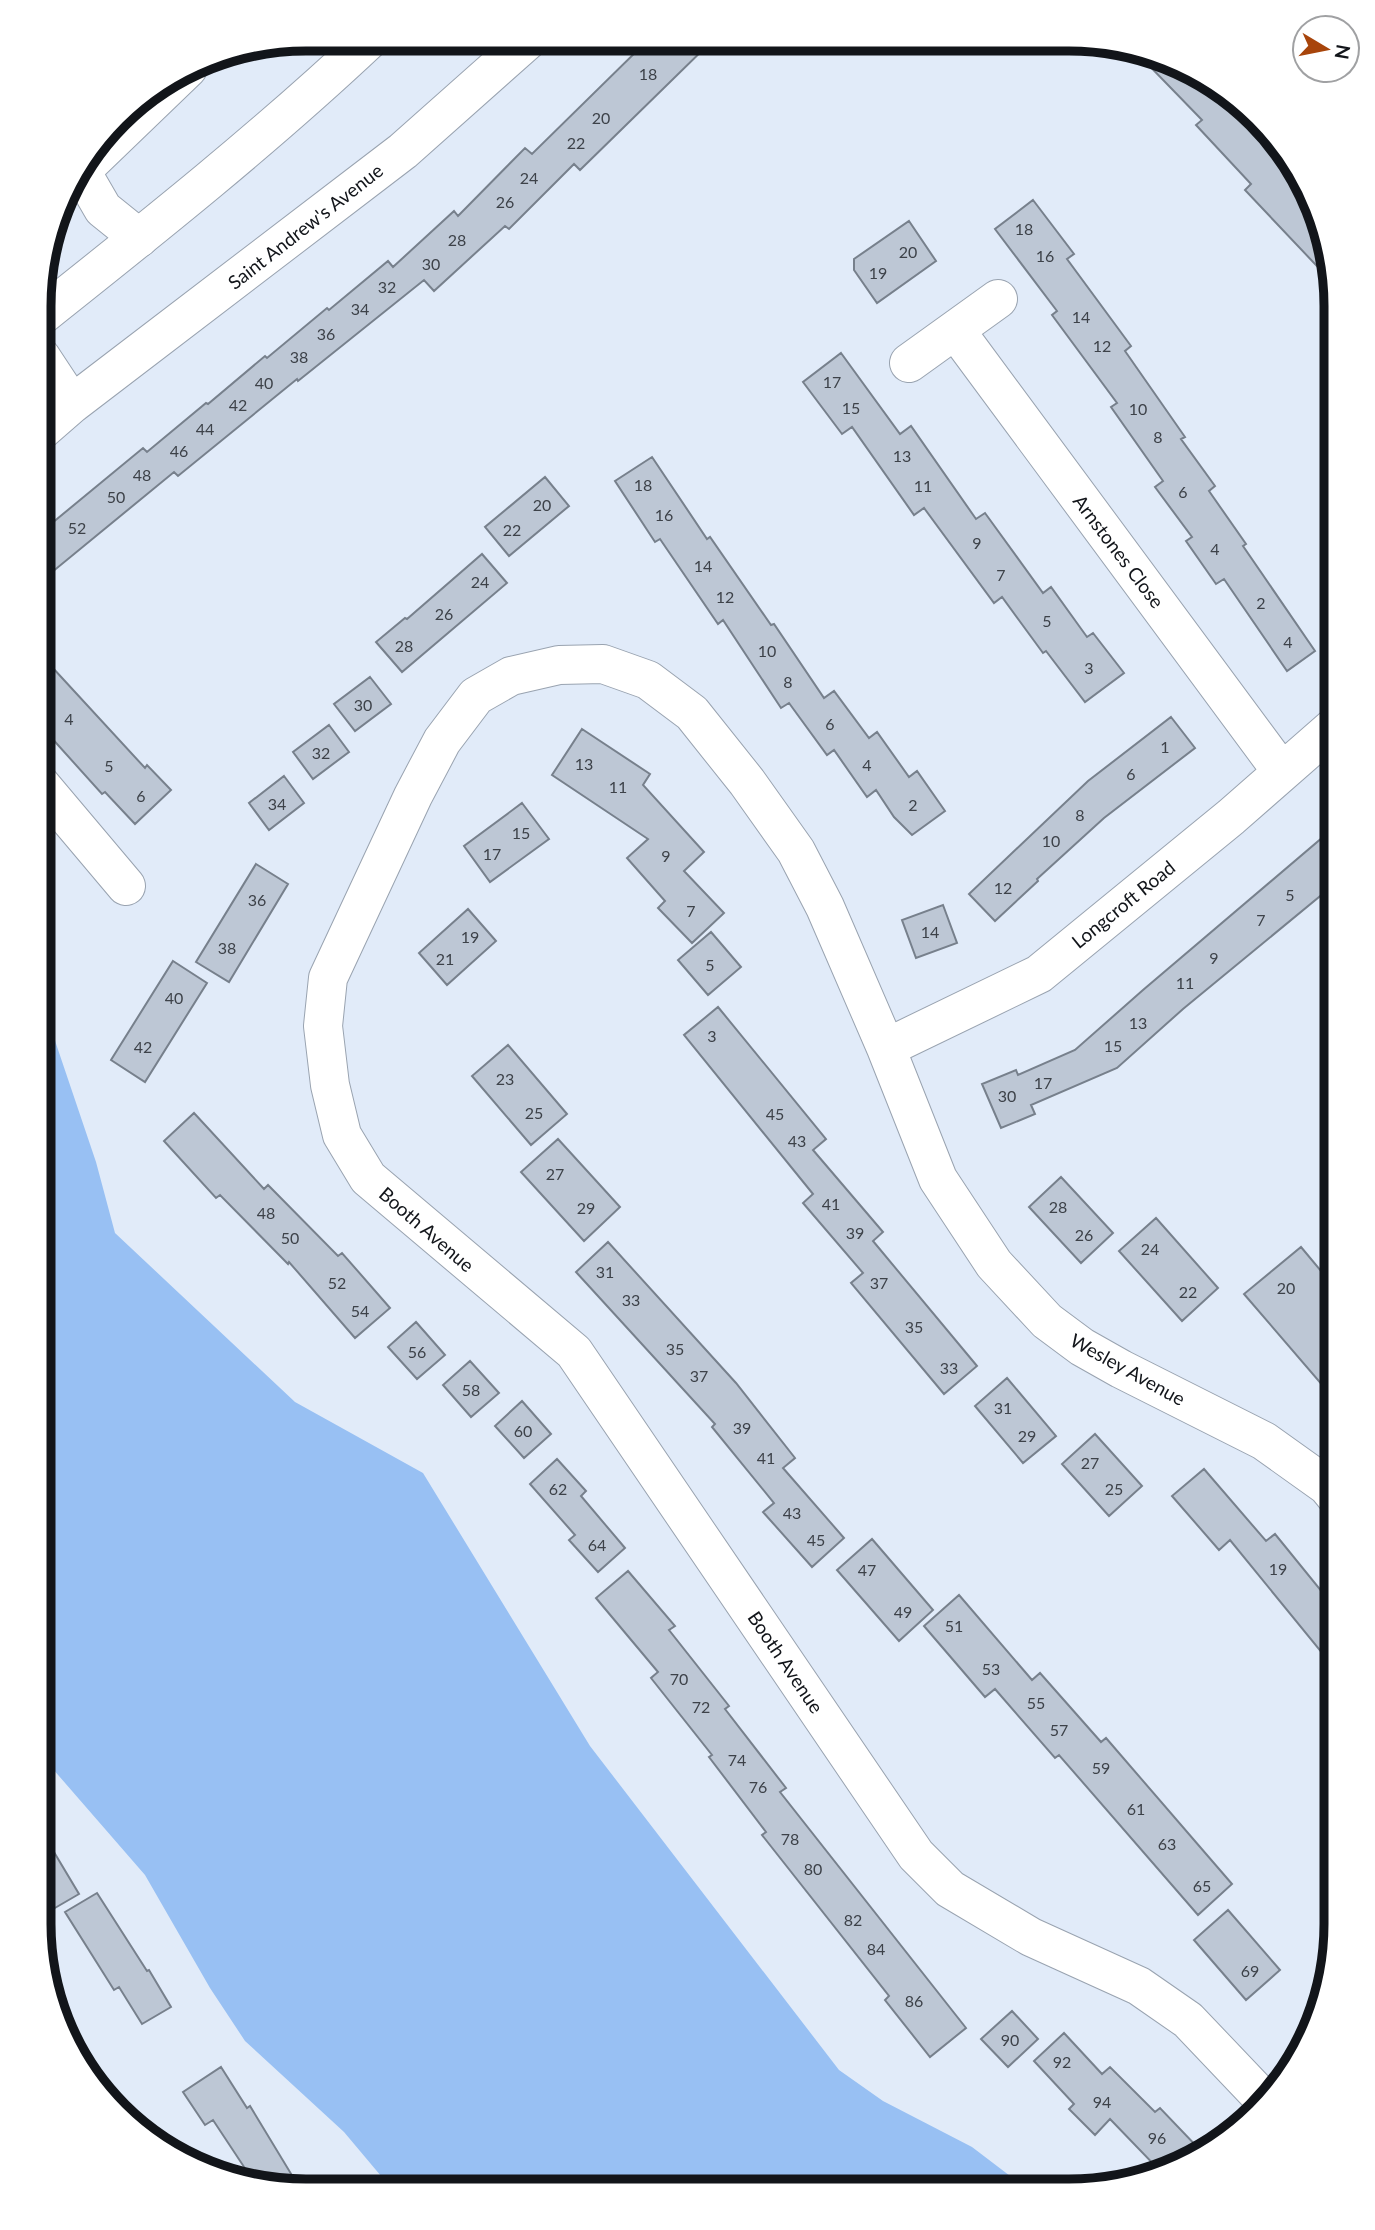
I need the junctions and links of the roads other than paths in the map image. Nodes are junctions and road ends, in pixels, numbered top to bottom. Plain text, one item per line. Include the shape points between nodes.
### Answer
1 (357, 51) edge
2 (515, 51) edge
3 (155, 100) edge
4 (104, 149) edge
5 (83, 181) edge
6 (139, 238) junction
7 (998, 299) dead end
8 (51, 308) edge
9 (956, 331) junction
10 (908, 363) dead end
11 (51, 372) edge
12 (72, 404) junction
13 (51, 422) edge
14 (1324, 735) edge
15 (1282, 772) junction
16 (51, 797) edge
17 (125, 886) dead end
18 (886, 1048) junction
19 (1324, 1484) edge
20 (1259, 2095) edge

1 - 6 street
2 - 12 street, Saint Andrew's Avenue via 402,151
3 - 4 street
5 - 6 street via 103,209
6 - 8 street
7 - 9 street
9 - 10 street
9 - 15 street, Arnstones Close
11 - 12 street
12 - 13 street, Saint Andrew's Avenue
14 - 15 street, Longcroft Road
15 - 18 street, Longcroft Road via 1039,974
16 - 17 street
18 - 19 street, Wesley Avenue via 938,1179 994,1264 1047,1321 1121,1369 1264,1441
18 - 20 street, Booth Avenue via 802,862 747,782 692,713 648,680 603,664 559,665 511,676 476,696 442,741 413,796 328,978 323,1026 342,1135 368,1178 574,1352 916,1855 950,1889 1031,1937 1139,1986 1188,2020

